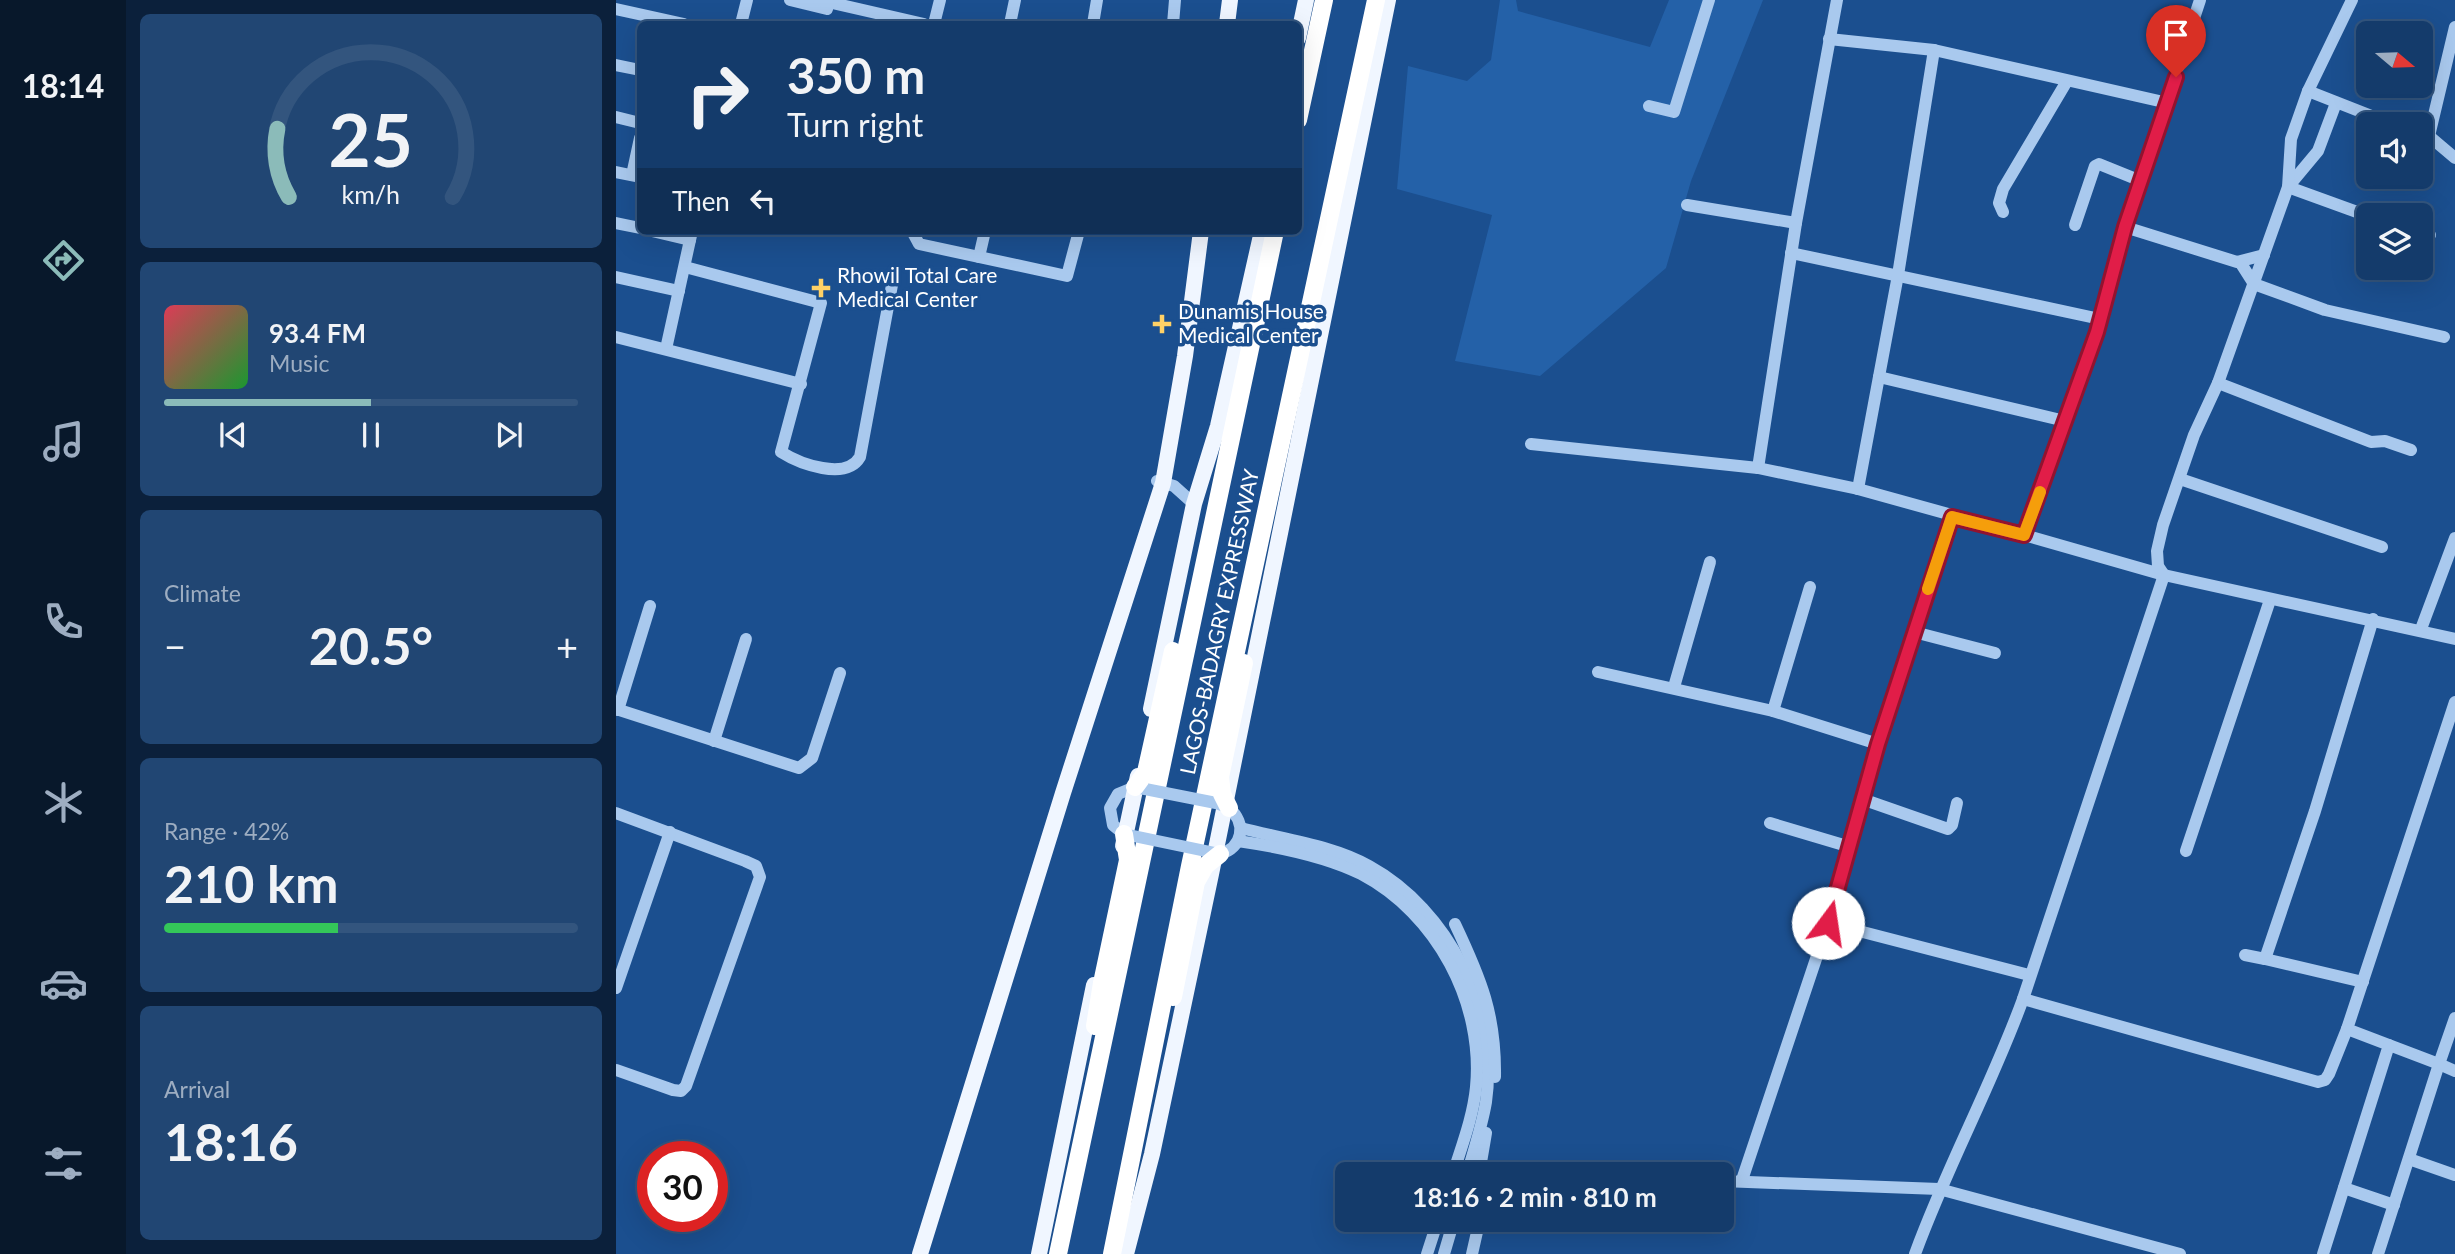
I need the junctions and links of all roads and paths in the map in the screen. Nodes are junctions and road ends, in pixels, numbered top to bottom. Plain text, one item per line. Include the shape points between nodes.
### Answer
1 (747, 0) edge
2 (790, 0) edge
3 (819, 0) edge
4 (940, 0) edge
5 (1016, 0) edge
6 (1097, 0) edge
7 (1175, 0) edge
8 (1223, 0) edge
9 (1230, 0) edge
10 (1306, 0) edge
11 (1324, 0) edge
12 (1376, 0) edge
13 (1388, 0) edge
14 (1709, 0) edge
15 (1837, 0) edge
16 (2200, 0) edge
17 (2352, 0) edge
18 (616, 9) edge
19 (670, 21) edge
20 (742, 21) edge
21 (880, 21) edge
22 (911, 21) edge
23 (935, 21) edge
24 (1011, 21) edge
25 (1094, 21) edge
26 (1173, 21) edge
27 (1220, 21) edge
28 (1227, 21) edge
29 (1302, 21) edge
30 (2455, 27) edge
31 (1829, 39) junction
32 (1934, 50) junction
33 (616, 65) edge
34 (637, 69) edge
35 (2067, 81) junction
36 (2308, 92) junction
37 (1302, 102) edge
38 (2168, 103) junction
39 (2336, 103) junction
40 (1649, 106) dead end
41 (2360, 112) edge
42 (2431, 112) edge
43 (616, 117) edge
44 (637, 122) edge
45 (2433, 142) edge
46 (2455, 158) edge
47 (616, 172) edge
48 (636, 176) edge
49 (2141, 181) junction
50 (2288, 187) junction
51 (1687, 205) dead end
52 (2003, 212) dead end
53 (2356, 212) edge
54 (616, 223) edge
55 (1796, 223) junction
56 (2076, 225) dead end
57 (637, 227) edge
58 (2125, 227) junction
59 (691, 235) edge
60 (914, 235) edge
61 (984, 235) edge
62 (1078, 235) edge
63 (1195, 235) edge
64 (1200, 235) edge
65 (1261, 235) edge
66 (1274, 235) edge
67 (1791, 253) junction
68 (2264, 255) junction
69 (979, 257) junction
70 (2240, 262) junction
71 (685, 267) junction
72 (1898, 275) junction
73 (616, 277) edge
74 (2254, 284) junction
75 (892, 285) dead end
76 (679, 291) junction
77 (2100, 319) junction
78 (616, 337) edge
79 (2444, 337) dead end
80 (666, 349) junction
81 (1298, 358) junction
82 (1247, 365) junction
83 (1879, 377) junction
84 (2218, 383) junction
85 (800, 384) junction
86 (2065, 421) junction
87 (1531, 444) dead end
88 (2411, 450) dead end
89 (1758, 468) junction
90 (2180, 479) junction
91 (1159, 482) junction
92 (1858, 489) junction
93 (1197, 496) junction
94 (1952, 517) junction
95 (2024, 535) junction
96 (2455, 538) edge
97 (2382, 547) dead end
98 (1710, 562) dead end
99 (2164, 575) junction
100 (1810, 587) dead end
101 (2270, 600) junction
102 (650, 606) dead end
103 (2372, 619) junction
104 (2421, 629) junction
105 (1914, 632) junction
106 (746, 639) dead end
107 (2455, 639) edge
108 (1995, 653) dead end
109 (1598, 672) dead end
110 (840, 673) dead end
111 (1674, 687) junction
112 (2455, 702) edge
113 (617, 710) edge
114 (1773, 711) junction
115 (714, 741) junction
116 (1878, 744) junction
117 (2442, 744) junction
118 (2455, 747) edge
119 (1135, 787) junction
120 (1862, 799) junction
121 (1957, 803) dead end
122 (1229, 808) junction
123 (616, 813) edge
124 (1770, 823) dead end
125 (1241, 828) junction
126 (670, 832) junction
127 (1124, 835) junction
128 (1238, 841) junction
129 (1847, 846) junction
130 (2186, 851) dead end
131 (1220, 854) junction
132 (1828, 923) junction
133 (1455, 924) dead end
134 (1443, 942) junction
135 (2245, 955) dead end
136 (2264, 958) junction
137 (2029, 975) junction
138 (2363, 982) junction
139 (616, 988) edge
140 (2023, 999) junction
141 (2455, 1018) edge
142 (2347, 1029) junction
143 (2389, 1045) junction
144 (2439, 1065) junction
145 (616, 1070) edge
146 (2455, 1072) edge
147 (2409, 1159) junction
148 (1457, 1162) edge
149 (1470, 1162) edge
150 (1481, 1162) edge
151 (2455, 1175) edge
152 (1734, 1180) edge
153 (1742, 1180) junction
154 (2344, 1188) junction
155 (1938, 1189) junction
156 (2394, 1205) junction
157 (1063, 1226) junction
158 (1434, 1232) edge
159 (1450, 1232) edge
160 (1476, 1232) edge
161 (1117, 1253) edge
162 (918, 1254) edge
163 (1039, 1254) edge
164 (1058, 1254) edge
165 (1427, 1254) edge
166 (1444, 1254) edge
167 (1472, 1254) edge
168 (1915, 1254) edge
169 (2180, 1254) edge
170 (2323, 1254) edge
171 (2378, 1254) edge

1 - 20 street
2 - 21 street
3 - 22 street
4 - 23 street
5 - 24 street
6 - 25 street
7 - 26 street
8 - 27 main road
9 - 28 main road
10 - 29 main road
11 - 37 highway
12 - 81 highway, LAGOS-BADAGRY EXPRESSWAY
13 - 161 main road, LAGOS-BADAGRY EXPRESSWAY via 1152,1154
14 - 40 street via 1674,111
15 - 31 street
16 - 38 street
17 - 36 street
18 - 19 street
30 - 42 street
31 - 32 street
31 - 55 street
32 - 35 street
32 - 72 street
33 - 34 street
35 - 38 street
35 - 52 street via 2003,189 1999,203
36 - 39 street
36 - 50 street via 2291,139
38 - 49 street
39 - 41 street
39 - 50 street via 2318,151
43 - 44 street
45 - 46 street
47 - 48 street
49 - 56 street via 2095,166
49 - 58 street
50 - 53 street
50 - 68 street
51 - 55 street
54 - 57 street
55 - 67 street
58 - 70 street
58 - 77 street
59 - 71 street
60 - 69 street via 919,244
61 - 69 street
62 - 69 street via 1067,276
63 - 91 main road
64 - 91 main road via 1185,356
65 - 93 main road via 1219,426
66 - 82 highway, LAGOS-BADAGRY EXPRESSWAY
67 - 72 street
67 - 89 street
68 - 70 street
68 - 74 street
70 - 74 street
71 - 76 street
71 - 85 street via 821,303
72 - 77 street
72 - 83 street
73 - 76 street
74 - 79 street via 2325,310
74 - 84 street
75 - 85 street via 860,457 847,469 801,462 782,452
76 - 80 street
77 - 86 street
78 - 80 street
80 - 85 street
81 - 122 highway, bridge via 1220,777
81 - 161 highway, LAGOS-BADAGRY EXPRESSWAY
82 - 119 highway, bridge via 1203,523 1146,772
82 - 157 highway, LAGOS-BADAGRY EXPRESSWAY
83 - 86 street
83 - 92 street
84 - 88 street via 2371,442 2385,441
84 - 90 street
86 - 95 street
87 - 89 street
89 - 92 street
90 - 97 street
90 - 99 street via 2157,551
91 - 93 street
91 - 162 main road
92 - 94 street
93 - 163 main road
94 - 95 street
94 - 105 street
95 - 99 street
96 - 104 street
98 - 111 street
99 - 101 street
99 - 137 street
100 - 114 street
101 - 103 street
101 - 130 street
102 - 113 street
103 - 104 street
103 - 136 street via 2315,811
104 - 107 street
105 - 108 street
105 - 116 street
106 - 115 street
109 - 111 street
110 - 115 street via 811,758 799,768
111 - 114 street
112 - 117 street
113 - 115 street
114 - 116 street
116 - 120 street
117 - 118 street
117 - 138 street
119 - 122 street, bridge
119 - 127 street via 1118,794 1110,808 1113,825
120 - 121 street via 1948,829
120 - 129 street
122 - 125 street
123 - 126 street
124 - 129 street
125 - 128 street
125 - 134 street via 1368,865 1424,908
126 - 139 street
126 - 145 street via 756,866 760,877 686,1086 673,1090
127 - 131 street, bridge
127 - 157 highway, bridge via 1128,860 1102,983
128 - 131 street
128 - 134 street via 1335,863 1362,875
129 - 132 street
131 - 161 highway, bridge via 1205,866 1196,882
132 - 137 street
132 - 153 street
133 - 150 street via 1490,1007 1496,1046 1495,1083
134 - 148 street via 1475,1035 1477,1061 1472,1114
134 - 149 street via 1472,985 1486,1047 1486,1101
135 - 136 street
136 - 138 street
137 - 140 street
138 - 142 street
140 - 142 street via 2318,1082 2329,1074
140 - 155 street via 1995,1075
141 - 144 street
142 - 143 street
143 - 144 street
143 - 154 street
144 - 146 street
144 - 147 street
147 - 151 street
147 - 156 street
152 - 153 street
153 - 155 street
154 - 156 street
154 - 170 street
155 - 168 street
155 - 169 street
156 - 171 street
157 - 164 highway, LAGOS-BADAGRY EXPRESSWAY
158 - 165 street
159 - 166 street
160 - 167 street

